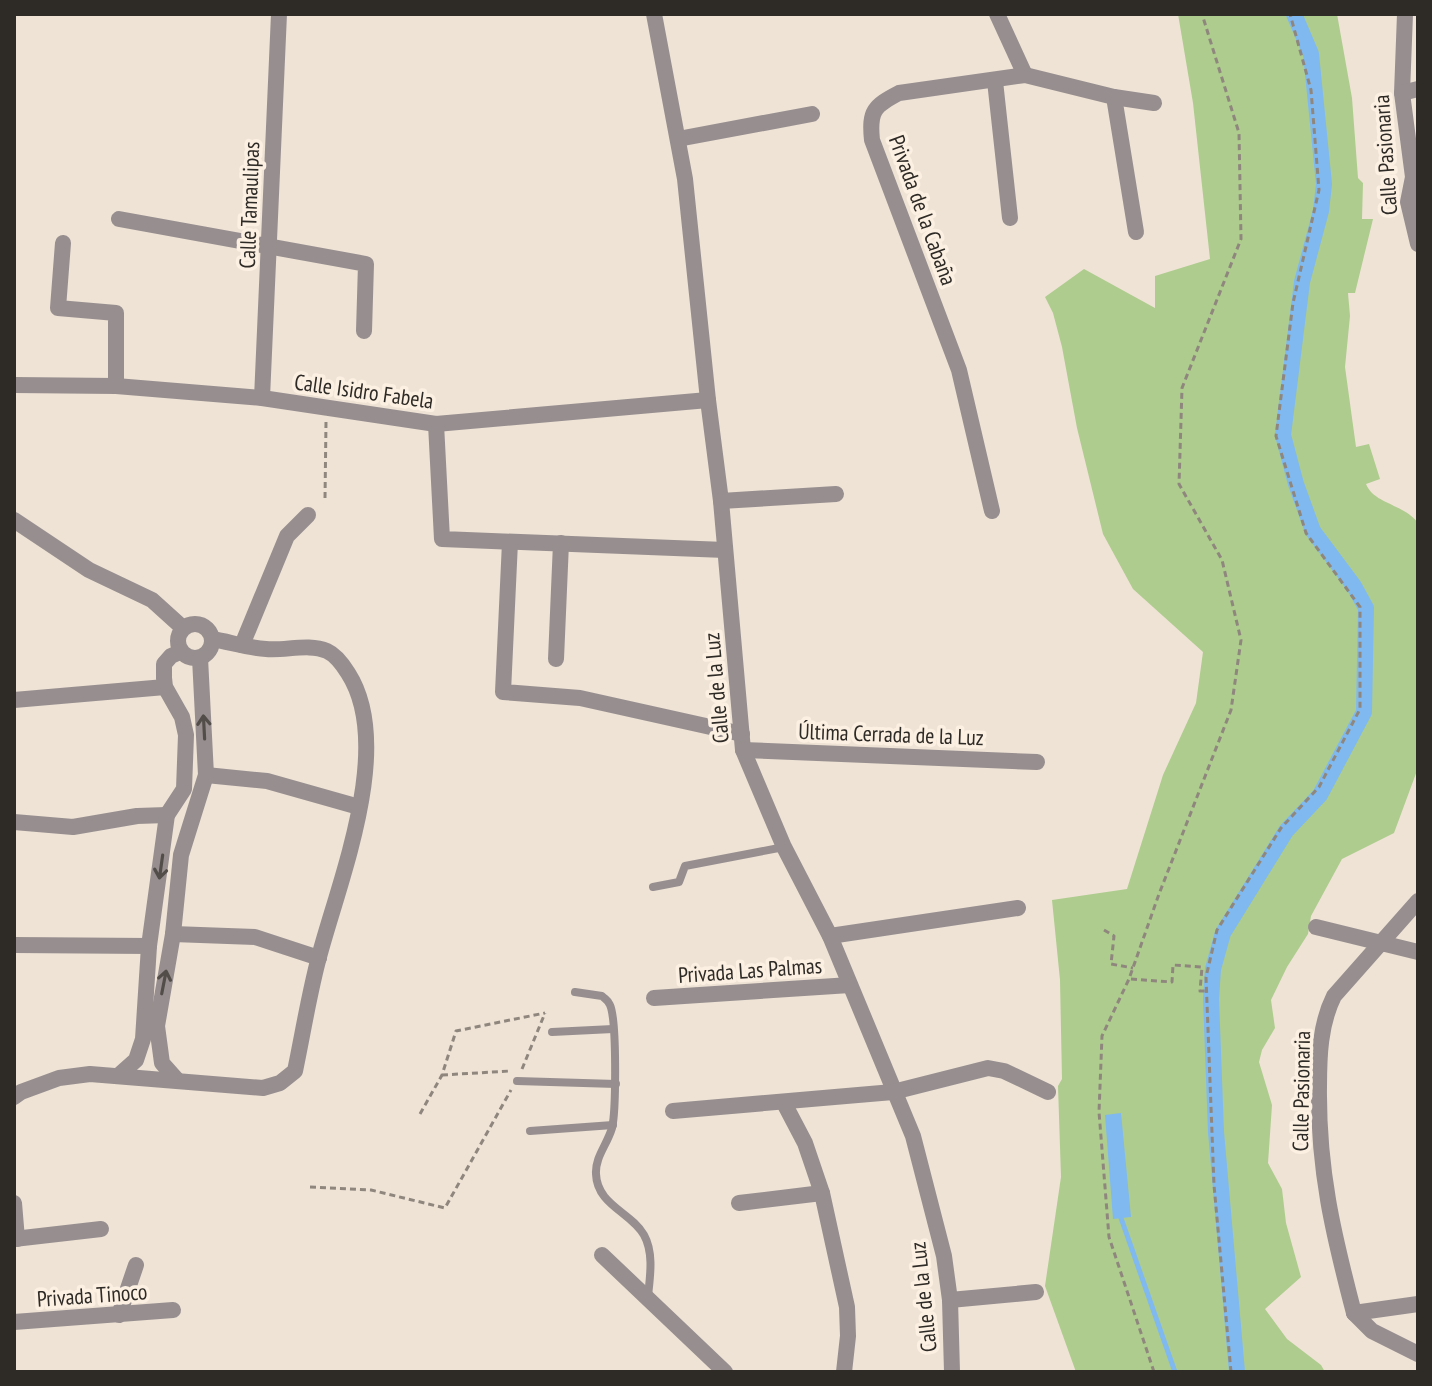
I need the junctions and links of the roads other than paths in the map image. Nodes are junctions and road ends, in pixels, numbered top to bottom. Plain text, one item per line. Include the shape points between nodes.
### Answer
1 (279, 14) edge
2 (654, 14) edge
3 (997, 14) edge
4 (1405, 14) edge
5 (1025, 75) junction
6 (995, 81) junction
7 (1410, 91) edge
8 (1114, 97) junction
9 (1154, 103) dead end
10 (812, 114) dead end
11 (678, 139) junction
12 (1010, 218) dead end
13 (119, 219) dead end
14 (1136, 232) dead end
15 (63, 243) dead end
16 (1418, 244) edge
17 (269, 247) junction
18 (364, 331) dead end
19 (14, 385) edge
20 (116, 386) junction
21 (262, 398) junction
22 (708, 400) junction
23 (436, 424) junction
24 (836, 494) dead end
25 (721, 501) junction
26 (992, 511) dead end
27 (308, 515) dead end
28 (14, 520) edge
29 (510, 542) junction
30 (561, 543) junction
31 (725, 550) junction
32 (183, 628) junction
33 (212, 639) junction
34 (242, 645) junction
35 (180, 652) junction
36 (200, 658) junction
37 (556, 659) dead end
38 (165, 687) junction
39 (14, 700) edge
40 (742, 742) junction
41 (1037, 762) dead end
42 (206, 775) junction
43 (359, 807) junction
44 (167, 815) junction
45 (14, 822) edge
46 (784, 847) junction
47 (653, 887) dead end
48 (1418, 901) edge
49 (1018, 908) dead end
50 (1316, 927) dead end
51 (173, 934) junction
52 (830, 936) junction
53 (1383, 943) junction
54 (14, 945) edge
55 (149, 946) junction
56 (1418, 952) edge
57 (319, 958) junction
58 (850, 985) junction
59 (575, 992) dead end
60 (654, 998) dead end
61 (613, 1029) junction
62 (552, 1032) dead end
63 (118, 1076) junction
64 (178, 1081) junction
65 (517, 1081) road end
66 (616, 1084) junction
67 (16, 1091) edge
68 (893, 1092) junction
69 (1048, 1092) dead end
70 (784, 1103) junction
71 (673, 1111) dead end
72 (613, 1125) junction
73 (530, 1131) dead end
74 (822, 1193) junction
75 (14, 1203) edge
76 (739, 1203) dead end
77 (101, 1229) dead end
78 (16, 1239) edge
79 (602, 1255) dead end
80 (136, 1265) dead end
81 (1036, 1292) dead end
82 (950, 1300) junction
83 (648, 1301) junction
84 (1418, 1304) edge
85 (173, 1310) dead end
86 (1354, 1313) junction
87 (119, 1315) junction
88 (14, 1322) edge
89 (1418, 1354) edge
90 (725, 1372) edge
91 (844, 1372) edge
92 (952, 1372) edge

1 - 17 street, Calle Tamaulipas
2 - 11 street, Calle de la Luz
3 - 5 street
4 - 7 street, Calle Pasionaria
5 - 6 street, Privada de la Cabaña
5 - 8 street, Privada de la Cabaña
6 - 12 street
6 - 26 street, Privada de la Cabaña via 899,93 881,103 870,120 872,140 959,370
7 - 16 street, Calle Pasionaria via 1413,177 1408,202
8 - 9 street, Privada de la Cabaña
8 - 14 street
10 - 11 street
11 - 22 street, Calle de la Luz
13 - 17 street
15 - 20 street via 58,308 116,313
17 - 18 street via 366,264
17 - 21 street, Calle Tamaulipas
19 - 20 street, Calle Isidro Fabela
20 - 21 street, Calle Isidro Fabela
21 - 23 street, Calle Isidro Fabela
22 - 23 street, Calle Isidro Fabela
22 - 25 street, Calle de la Luz
23 - 29 street via 442,539
24 - 25 street
25 - 31 street, Calle de la Luz
27 - 34 street via 287,536
28 - 32 street via 89,570 152,600
29 - 30 street
29 - 40 street, Última Cerrada de la Luz via 503,692 580,698
30 - 31 street
30 - 37 street
31 - 40 street, Calle de la Luz
32 - 33 street via 203,626
32 - 35 street via 177,640
33 - 34 street
33 - 36 street via 210,650
34 - 43 street via 315,648 329,651 343,665 364,716
35 - 36 street
35 - 38 street via 164,664
42 -> 36 street
38 - 39 street
38 - 44 street via 186,735 184,789
40 - 41 street, Última Cerrada de la Luz
40 - 46 street, Calle de la Luz
42 - 43 street via 267,781
42 - 51 street via 181,855
43 - 57 street
44 - 45 street via 73,827
44 -> 55 street
46 - 47 lane via 685,866 679,882
46 - 52 street, Calle de la Luz
48 - 53 street, Calle Pasionaria
49 - 52 street
50 - 53 street
51 - 57 street via 255,937
64 -> 51 street via 162,1063 157,1026
52 - 58 street, Calle de la Luz
53 - 56 street
53 - 86 street, Calle Pasionaria via 1334,996 1325,1015 1319,1066 1319,1139 1328,1207
54 - 55 street
55 - 63 street via 143,1039 136,1060
57 - 64 street via 295,1071 263,1088
58 - 60 street, Privada Las Palmas
58 - 68 street, Calle de la Luz
59 - 61 lane via 608,1001
61 - 62 lane
61 - 66 lane
63 - 64 street
63 - 67 street via 59,1078
65 - 66 lane
66 - 72 lane
68 - 69 street via 988,1068
68 - 70 street
68 - 82 street, Calle de la Luz via 921,1164
70 - 71 street
70 - 74 street
72 - 73 lane
72 - 83 lane via 598,1158 599,1192 643,1234 649,1251
74 - 76 street
74 - 91 street via 847,1307
75 - 78 street
77 - 78 street
79 - 83 street
80 - 87 street
81 - 82 street
82 - 92 street, Calle de la Luz
83 - 90 street
84 - 86 street
85 - 87 street, Privada Tinoco
86 - 89 street via 1372,1331
87 - 88 street, Privada Tinoco

